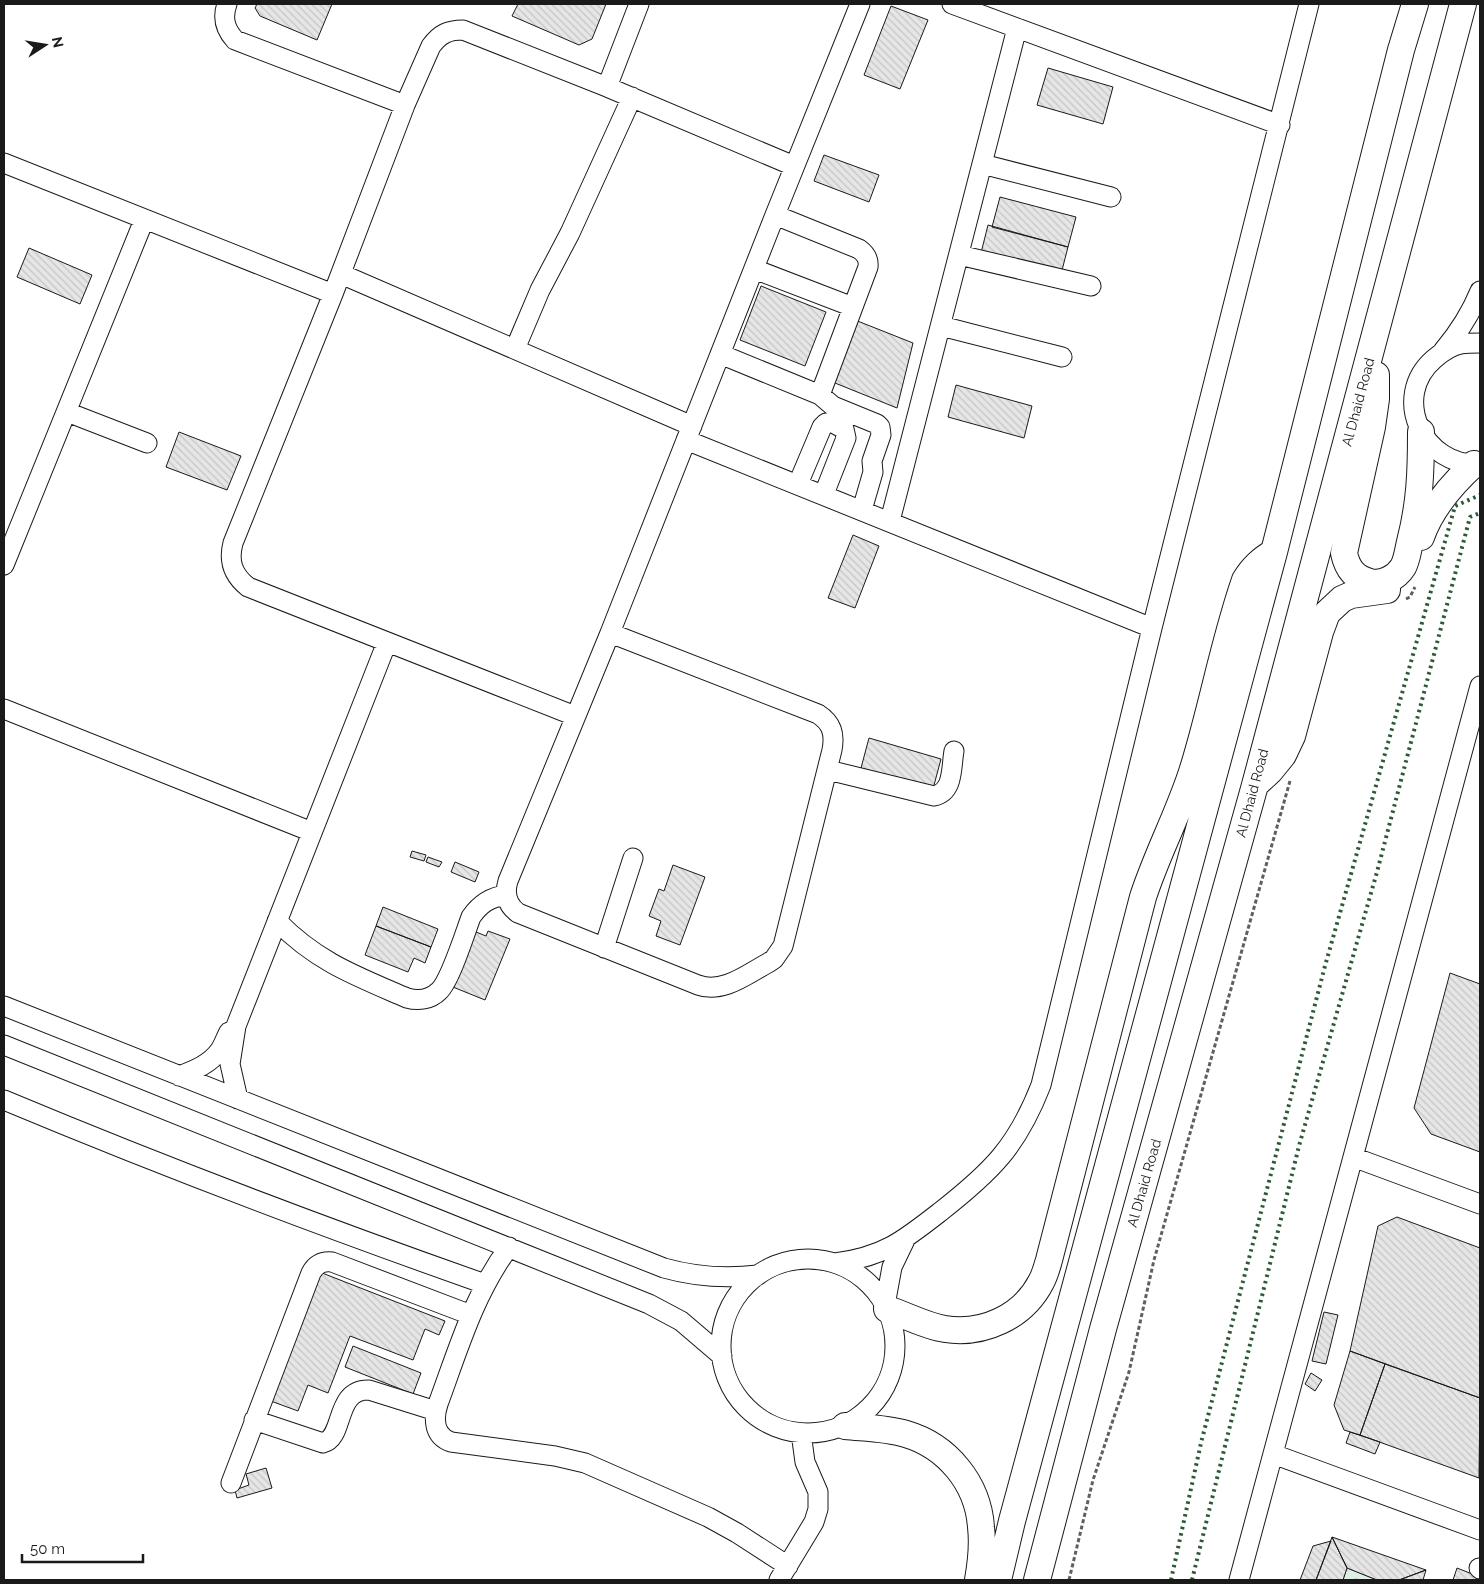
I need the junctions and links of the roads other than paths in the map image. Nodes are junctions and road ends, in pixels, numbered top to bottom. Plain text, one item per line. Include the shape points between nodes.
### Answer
1 (227, 4) edge
2 (640, 4) edge
3 (860, 4) edge
4 (952, 4) edge
5 (1310, 4) edge
6 (1411, 4) edge
7 (1415, 4) edge
8 (1463, 4) edge
9 (1472, 4) edge
10 (1018, 28) junction
11 (1401, 50) junction
12 (1449, 59) junction
13 (607, 86) junction
14 (632, 97) junction
15 (405, 105) junction
16 (1280, 125) junction
17 (4, 163) edge
18 (982, 164) junction
19 (794, 166) junction
20 (1111, 196) dead end
21 (775, 215) junction
22 (144, 220) junction
23 (959, 255) junction
24 (754, 269) junction
25 (341, 274) junction
26 (1091, 286) dead end
27 (1480, 291) edge
28 (333, 294) junction
29 (853, 307) junction
30 (941, 326) junction
31 (1373, 343) junction
32 (1480, 343) edge
33 (515, 349) junction
34 (1442, 352) junction
35 (720, 354) junction
36 (1062, 357) dead end
37 (820, 395) junction
38 (66, 412) junction
39 (1421, 432) junction
40 (689, 433) junction
41 (147, 444) dead end
42 (1477, 464) edge
43 (798, 484) junction
44 (824, 494) junction
45 (862, 510) junction
46 (890, 521) junction
47 (1274, 552) junction
48 (4, 565) edge
49 (1152, 628) junction
50 (610, 633) junction
51 (387, 642) junction
52 (1480, 686) edge
53 (4, 708) edge
54 (575, 716) junction
55 (954, 750) dead end
56 (828, 770) junction
57 (1255, 785) junction
58 (312, 832) junction
59 (633, 858) dead end
60 (506, 895) junction
61 (277, 921) junction
62 (604, 948) junction
63 (4, 1006) edge
64 (236, 1026) junction
65 (4, 1046) edge
66 (179, 1076) junction
67 (238, 1099) junction
68 (4, 1100) edge
69 (1353, 1157) junction
70 (1480, 1204) edge
71 (905, 1240) junction
72 (509, 1247) junction
73 (835, 1263) junction
74 (758, 1275) junction
75 (485, 1284) junction
76 (886, 1307) junction
77 (471, 1315) junction
78 (722, 1356) junction
79 (436, 1411) junction
80 (254, 1420) junction
81 (845, 1426) junction
82 (801, 1433) junction
83 (1273, 1454) junction
84 (231, 1483) dead end
85 (1480, 1530) edge
86 (784, 1573) edge
87 (978, 1580) edge
88 (998, 1580) edge
89 (1037, 1580) edge
90 (1239, 1580) edge

1 - 15 street via 225,23 235,40
2 - 13 street
3 - 19 street
4 - 10 street
5 - 16 street
6 - 11 highway
7 - 11 highway
8 - 12 highway, Al Dhaid Road
9 - 12 highway
10 - 16 street
10 - 18 street
11 - 47 highway
12 - 31 highway, Al Dhaid Road
13 - 14 street
13 - 15 street via 472,32 453,30 437,38 431,46
14 - 19 street
14 - 33 street
15 - 25 street
16 - 49 street
17 - 22 street
18 - 20 street
18 - 23 street
19 - 21 street
21 - 24 street
21 - 29 street via 859,249 866,255 868,267
22 - 28 street
22 - 38 street
23 - 26 street
23 - 30 street
24 - 29 street
24 - 35 street
25 - 28 street
25 - 33 street
27 - 34 street via 1459,332
28 - 51 street via 233,544 231,564 234,573 248,587
29 - 37 street
30 - 36 street
30 - 46 street
31 - 39 highway via 1376,389 1372,426 1344,553 1353,574 1363,580 1385,581 1403,567 1419,499
31 - 57 highway, Al Dhaid Road
32 - 34 street via 1460,344
33 - 40 street
34 - 39 street via 1428,364 1414,396 1415,415
35 - 37 street
35 - 40 street
37 - 45 street via 833,406 880,427 881,435 872,461 873,472
38 - 41 street
38 - 48 street
39 - 42 street via 1443,456
40 - 43 street
40 - 50 street
42 - 57 highway via 1450,487 1434,509 1410,570 1399,584 1382,592 1351,595 1327,613 1292,736 1283,755
43 - 44 street
43 - 44 street via 822,427 833,423 844,429 846,438
44 - 45 street
45 - 46 street
46 - 49 street
47 - 76 highway via 1257,564 1245,580 1191,774 1150,873 1041,1282 1028,1301 1010,1316 990,1326 967,1331 944,1329
47 - 88 highway
49 - 71 street via 1041,1085 1031,1111 1001,1158 983,1178
50 - 54 street
50 - 56 street via 818,714 833,730
51 - 54 street
51 - 58 street
52 - 69 street
53 - 58 street
54 - 60 street via 508,880
55 - 56 street via 948,786 934,796
56 - 62 street via 783,946 774,959 725,986 712,988
57 - 89 highway, Al Dhaid Road via 1103,1329
58 - 61 street
59 - 62 street
60 - 61 street via 490,899 476,910 443,986 434,996 420,1000 407,998 328,962
60 - 62 street via 518,913
61 - 64 street
63 - 66 street
64 - 66 street via 210,1061
64 - 67 street via 230,1064
65 - 72 street
66 - 67 street
67 - 74 street via 664,1268 720,1278
68 - 75 street via 238,1194
69 - 70 street
69 - 83 street
71 - 73 street via 872,1256
71 - 76 street via 892,1267
72 - 75 street
72 - 78 street via 649,1304 681,1321
73 - 74 street via 795,1260
73 - 76 street via 859,1275
74 - 78 street via 732,1304 723,1330
75 - 77 street
76 - 81 street via 895,1336 890,1376 868,1410
77 - 79 street
77 - 80 street via 332,1262 321,1263 311,1274
78 - 82 street via 729,1382 743,1404 763,1421
79 - 80 street via 369,1390 360,1391 347,1401 331,1438 323,1443
79 - 86 street via 438,1432 446,1440 555,1456 585,1464 708,1517 737,1533
80 - 84 street
81 - 82 street
81 - 87 highway via 893,1431 917,1438 958,1468 971,1490 979,1514
82 - 86 street via 805,1462 818,1492 818,1509 814,1522
83 - 85 street
83 - 90 street

